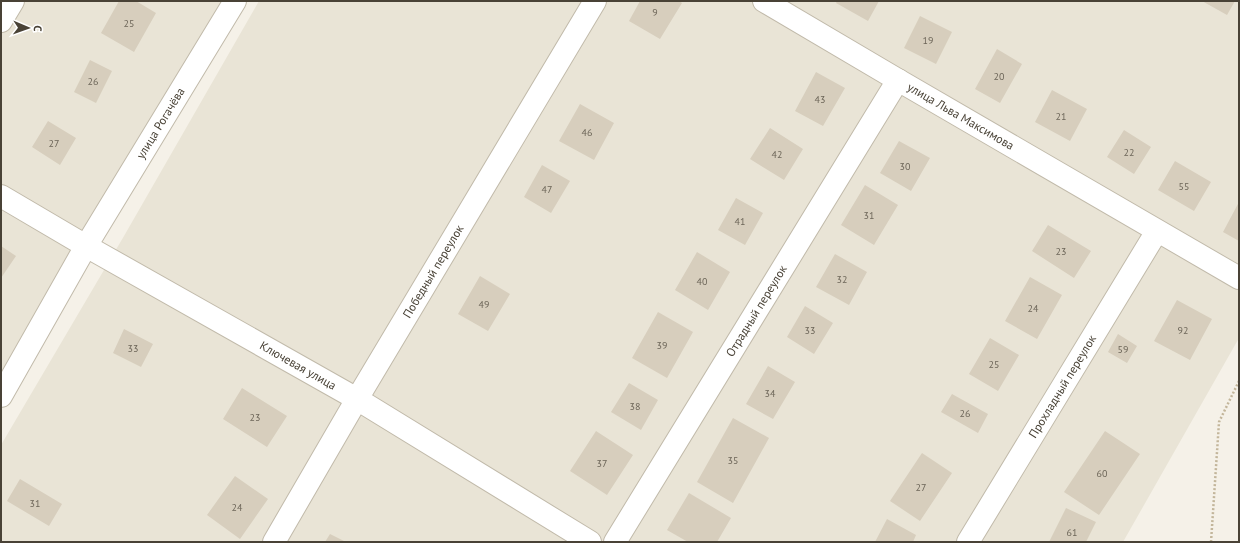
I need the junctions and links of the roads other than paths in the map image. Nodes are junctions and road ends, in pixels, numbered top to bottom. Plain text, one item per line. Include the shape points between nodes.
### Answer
1 (13, 1) edge
2 (235, 1) edge
3 (594, 1) edge
4 (764, 1) edge
5 (1, 21) edge
6 (898, 80) junction
7 (1, 196) edge
8 (1158, 231) junction
9 (86, 246) junction
10 (1239, 278) edge
11 (1, 396) edge
12 (357, 399) junction
13 (274, 542) edge
14 (590, 542) edge
15 (615, 542) edge
16 (968, 542) edge

1 - 5 street
2 - 9 street, улица Рогачёва
3 - 12 street, Победный переулок
4 - 6 street, улица Льва Максимова
6 - 8 street, улица Льва Максимова
6 - 15 street, Отрадный переулок
7 - 9 street, Ключевая улица
8 - 10 street, улица Льва Максимова
8 - 16 street, Прохладный переулок
9 - 11 street, улица Рогачёва
9 - 12 street, Ключевая улица
12 - 13 street, Победный переулок
12 - 14 street, Ключевая улица

